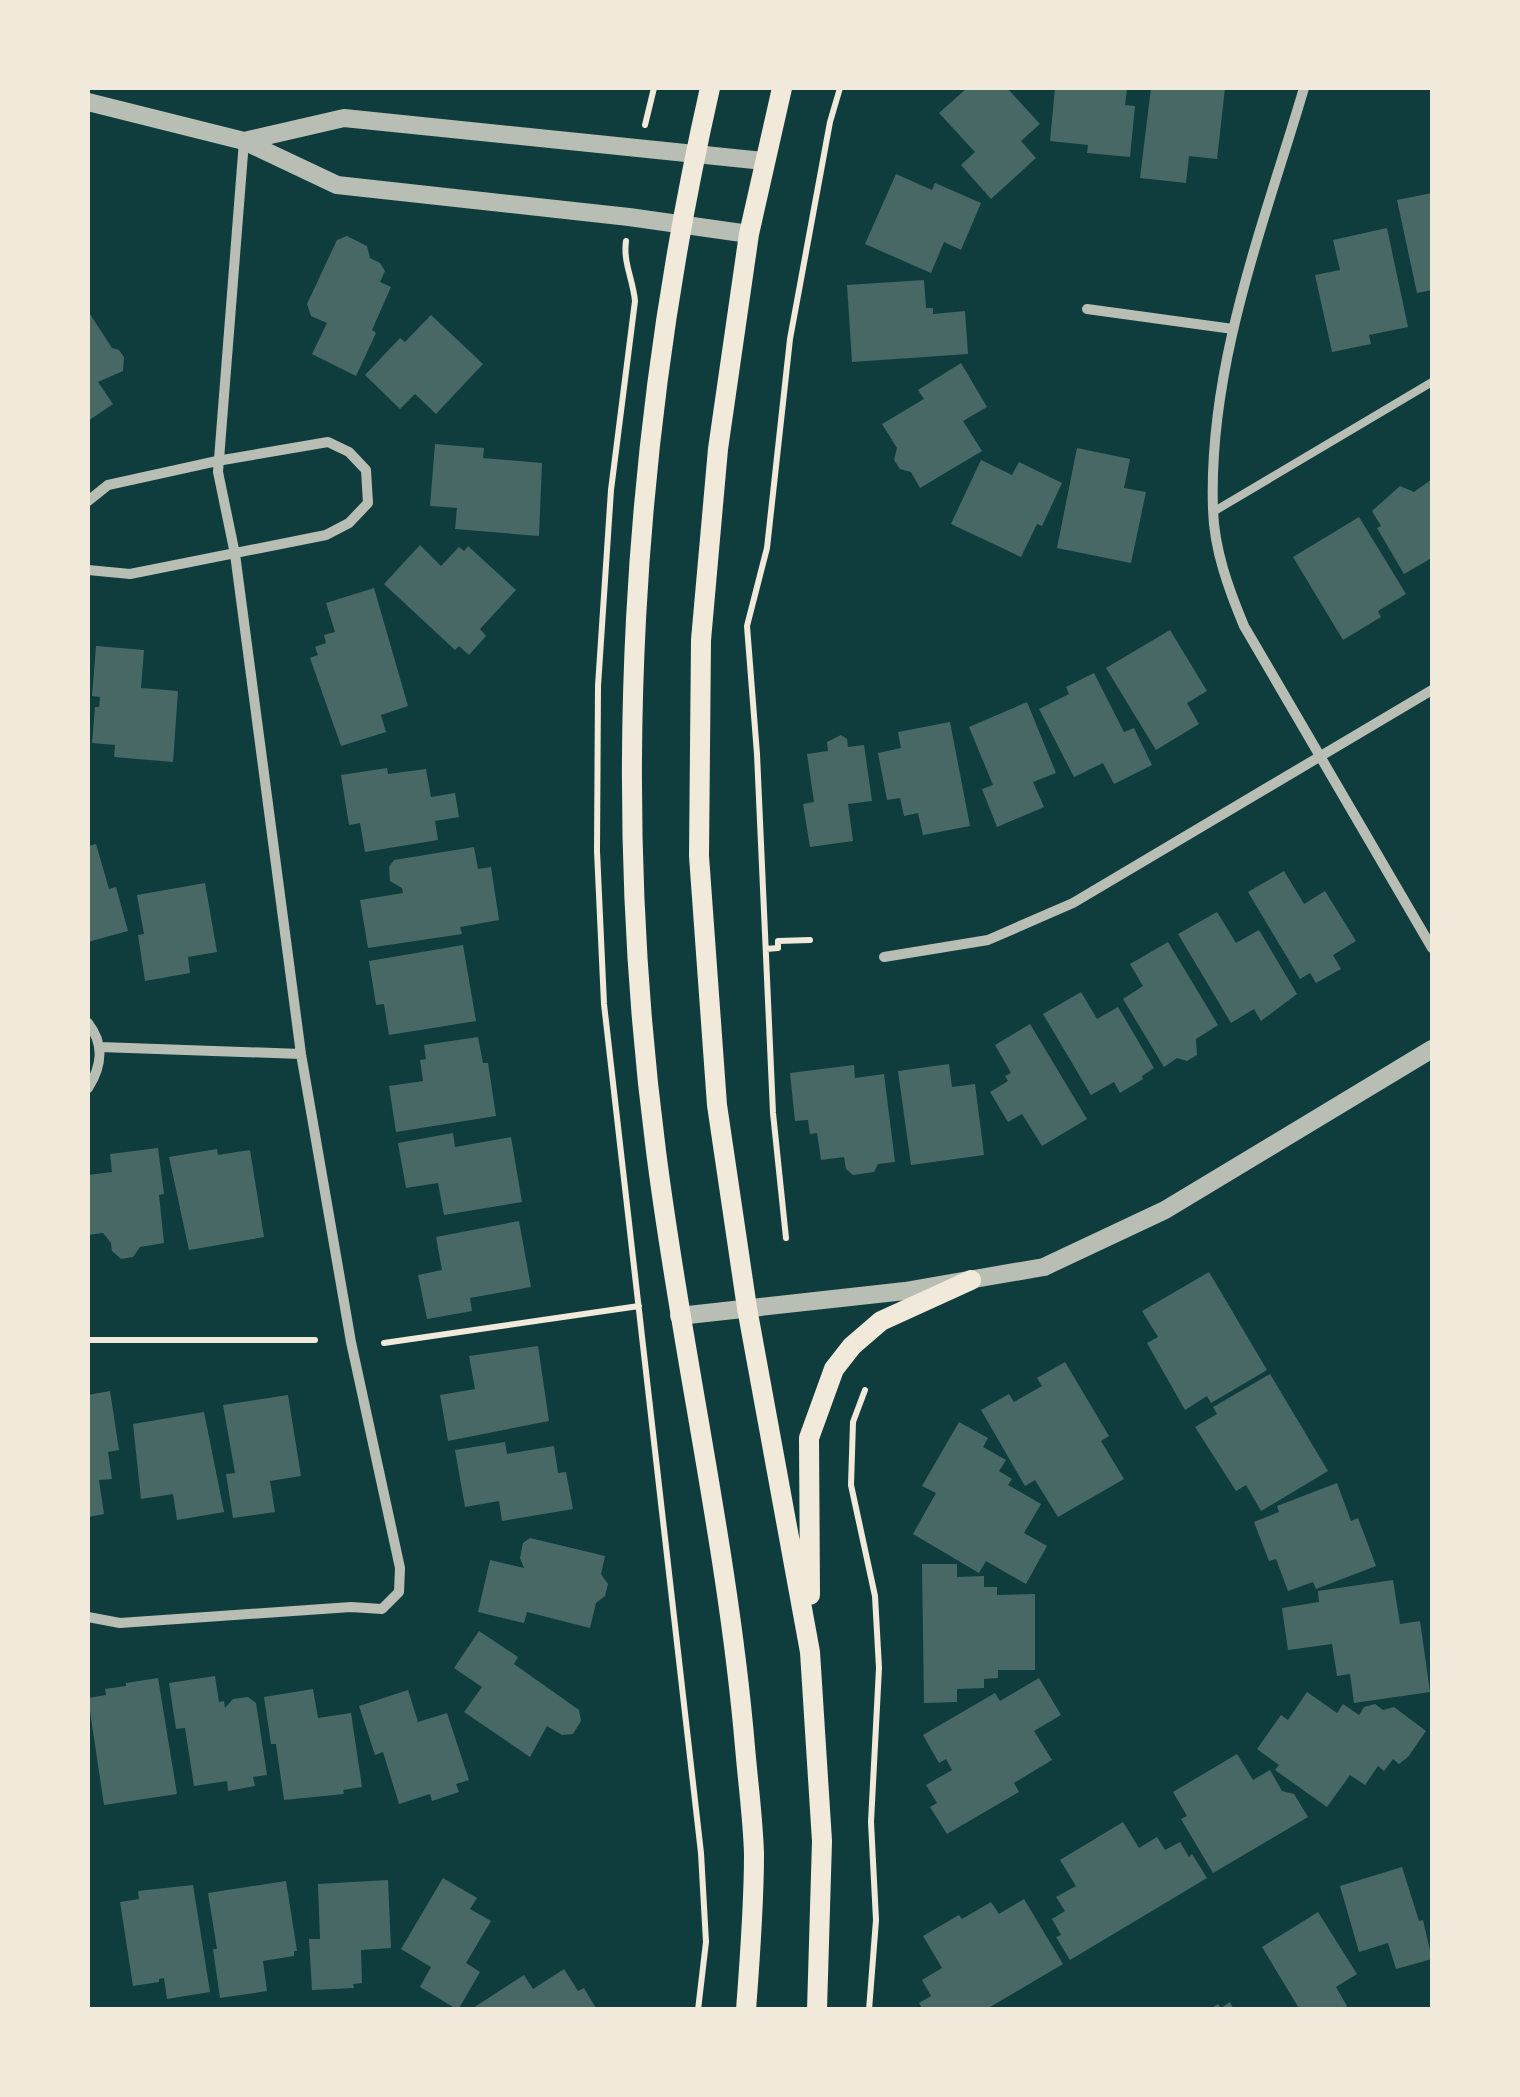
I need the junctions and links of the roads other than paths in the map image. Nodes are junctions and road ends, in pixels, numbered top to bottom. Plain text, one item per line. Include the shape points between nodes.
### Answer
1 (710, 88) edge
2 (782, 88) edge
3 (1304, 88) edge
4 (88, 102) edge
5 (244, 141) junction
6 (695, 153) junction
7 (764, 161) junction
8 (680, 226) junction
9 (750, 234) junction
10 (1087, 309) dead end
11 (1233, 329) junction
12 (1432, 382) edge
13 (217, 461) junction
14 (88, 502) edge
15 (1213, 512) junction
16 (234, 554) junction
17 (88, 570) edge
18 (1432, 690) edge
19 (1322, 757) junction
20 (1432, 948) edge
21 (884, 957) dead end
22 (88, 1023) edge
23 (100, 1048) junction
24 (1432, 1049) edge
25 (301, 1054) junction
26 (88, 1088) edge
27 (972, 1280) junction
28 (747, 1308) junction
29 (679, 1316) junction
30 (88, 1616) edge
31 (810, 1652) junction
32 (746, 2010) edge
33 (818, 2010) edge

1 - 6 main road
2 - 7 main road
3 - 11 street
4 - 5 street
5 - 6 street via 344,118
5 - 8 street via 337,185
5 - 13 street
6 - 7 street
6 - 8 main road
7 - 9 main road
8 - 9 street
8 - 29 main road via 652,428 630,782 650,1091
9 - 28 main road via 718,448 701,640 699,856 718,1104
10 - 11 street
11 - 15 street via 1218,404
12 - 15 lane
13 - 14 street via 108,485
13 - 16 street
13 - 16 street via 328,442 366,470 368,503 349,523 326,535
15 - 19 street via 1244,626
16 - 17 street via 130,574
16 - 25 street
18 - 19 street
19 - 20 street
19 - 21 street via 1073,903 988,940
22 - 23 street
23 - 25 street
23 - 26 street
24 - 27 street via 1165,1210 1044,1268
25 - 30 street via 351,1342 400,1568 399,1592 382,1608 120,1622
27 - 28 street
27 - 31 main road via 882,1321 834,1370 809,1438
28 - 29 street
28 - 31 main road
29 - 32 main road via 740,1682 754,1852
31 - 33 main road via 822,1841

